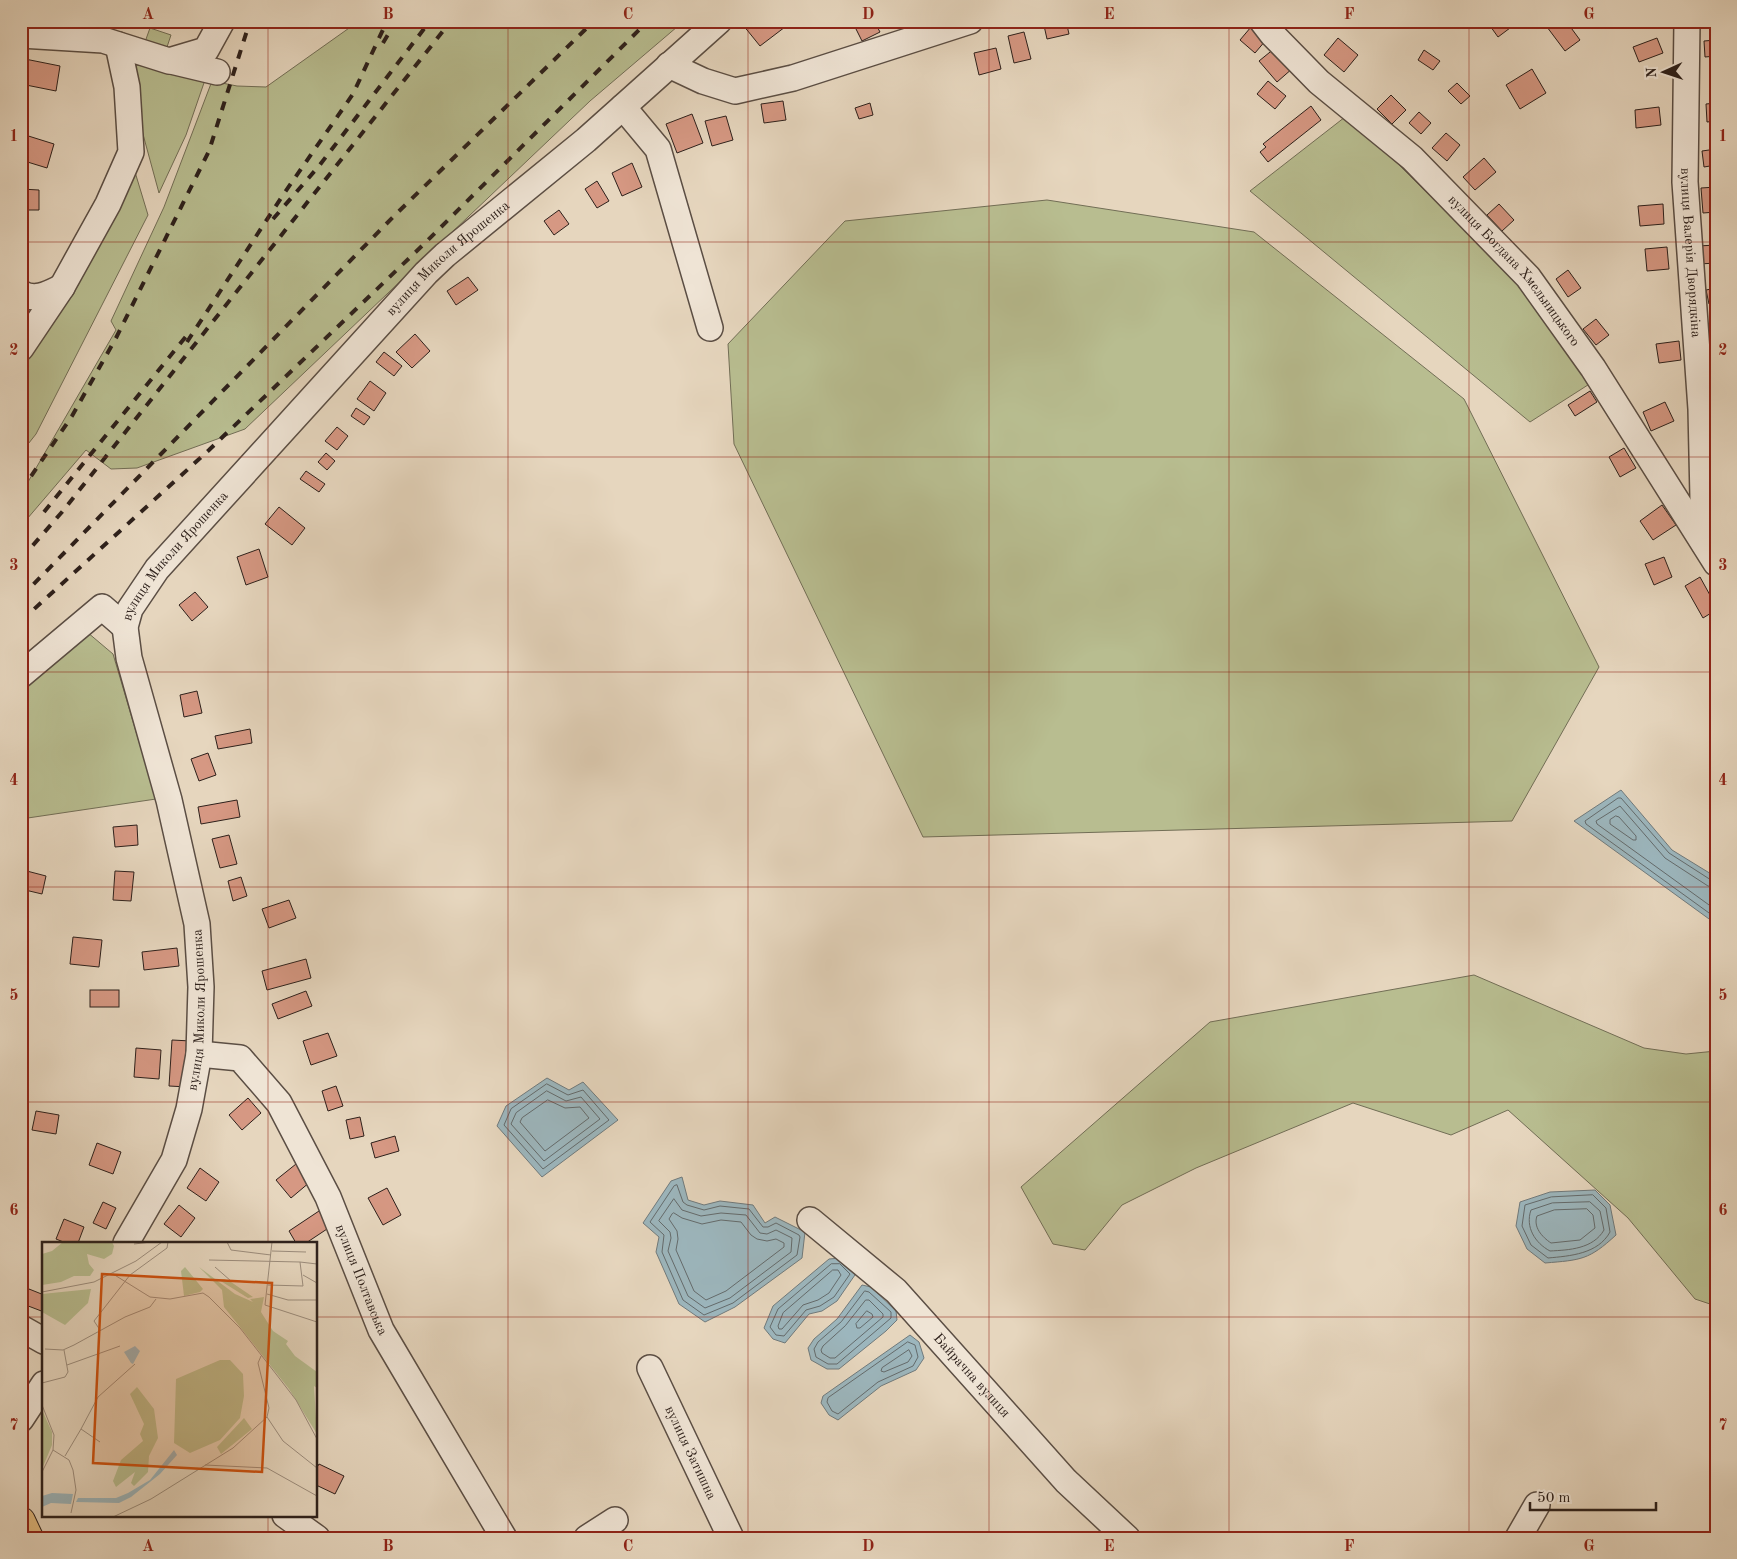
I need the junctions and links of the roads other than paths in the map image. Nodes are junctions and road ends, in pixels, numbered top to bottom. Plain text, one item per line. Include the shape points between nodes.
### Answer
1 (222, 21) edge
2 (719, 21) edge
3 (970, 21) edge
4 (1262, 21) edge
5 (1688, 21) edge
6 (21, 34) edge
7 (110, 36) edge
8 (169, 61) junction
9 (669, 66) junction
10 (217, 72) dead end
11 (623, 107) junction
12 (62, 287) junction
13 (21, 293) edge
14 (710, 328) dead end
15 (21, 348) edge
16 (1710, 554) edge
17 (125, 627) junction
18 (21, 675) edge
19 (199, 1054) junction
20 (810, 1220) dead end
21 (127, 1242) edge
22 (21, 1328) edge
23 (42, 1340) edge
24 (650, 1368) dead end
25 (42, 1387) edge
26 (21, 1419) edge
27 (1537, 1505) dead end
28 (286, 1516) edge
29 (615, 1520) dead end
30 (21, 1521) edge
31 (29, 1538) edge
32 (317, 1538) edge
33 (504, 1538) edge
34 (587, 1538) edge
35 (731, 1538) edge
36 (1127, 1538) edge
37 (1518, 1538) edge

1 - 8 street via 206,50
2 - 9 street, вулиця Миколи Ярошенка
3 - 9 street via 793,78 735,91
4 - 16 street, вулиця Богдана Хмельницького via 1319,82 1412,158 1528,277 1593,368
5 - 16 street, вулиця Валерія Дворядкіна via 1685,182
6 - 7 street
7 - 8 street
7 - 12 street via 127,87 131,152 108,204
8 - 10 street
9 - 11 street, вулиця Миколи Ярошенка
11 - 14 street via 658,149
11 - 17 street, вулиця Миколи Ярошенка via 426,273 157,569 130,609
12 - 13 street via 37,297
12 - 15 street
17 - 18 street via 102,607
17 - 19 street, вулиця Миколи Ярошенка via 129,658 169,800 197,924 201,987
19 - 21 street, вулиця Миколи Ярошенка via 190,1109 174,1160
19 - 33 street, вулиця Полтавська via 240,1058 279,1103 328,1197 381,1330
20 - 36 street, Байрачна вулиця via 896,1291 1066,1481
22 - 23 street
24 - 35 street, вулиця Затишна
25 - 26 street
27 - 37 street
28 - 32 street
29 - 34 street
30 - 31 highway

